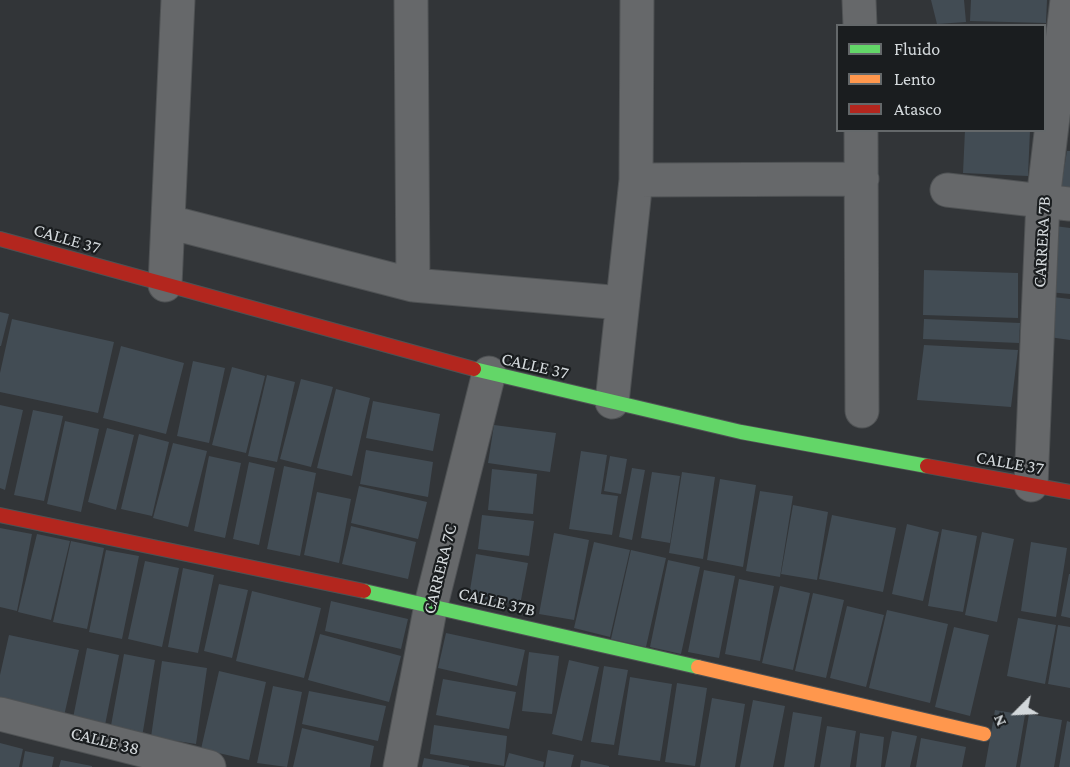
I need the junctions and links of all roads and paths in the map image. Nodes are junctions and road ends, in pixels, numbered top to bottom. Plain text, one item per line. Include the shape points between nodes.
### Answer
1 (178, 0) edge
2 (411, 0) edge
3 (637, 0) edge
4 (859, 0) edge
5 (1067, 0) edge
6 (860, 24) edge
7 (861, 132) edge
8 (862, 179) junction
9 (636, 180) junction
10 (947, 190) dead end
11 (1056, 202) edge
12 (169, 222) junction
13 (0, 239) edge
14 (165, 285) junction
15 (413, 285) junction
16 (622, 303) junction
17 (489, 373) junction
18 (612, 402) junction
19 (862, 411) dead end
20 (1031, 485) junction
21 (1070, 492) edge
22 (0, 515) edge
23 (431, 605) junction
24 (0, 714) edge
25 (984, 734) dead end
26 (209, 767) edge
27 (400, 767) edge

1 - 12 street
2 - 15 street
3 - 9 street
4 - 6 street
5 - 11 street, CARRERA 7B
7 - 8 street
8 - 9 street
8 - 19 street
9 - 16 street
10 - 11 street
11 - 20 street, CARRERA 7B
12 - 14 street
12 - 15 street
13 - 14 main road, CALLE 37
14 - 17 main road, CALLE 37
15 - 16 street
16 - 18 street
17 - 18 main road, CALLE 37
17 - 23 street, CARRERA 7C
18 - 20 main road, CALLE 37 via 741,432
20 - 21 main road, CALLE 37
22 - 23 main road, CALLE 37B
23 - 25 main road, CALLE 37B
23 - 27 street, CARRERA 7C
24 - 26 street, CALLE 38

